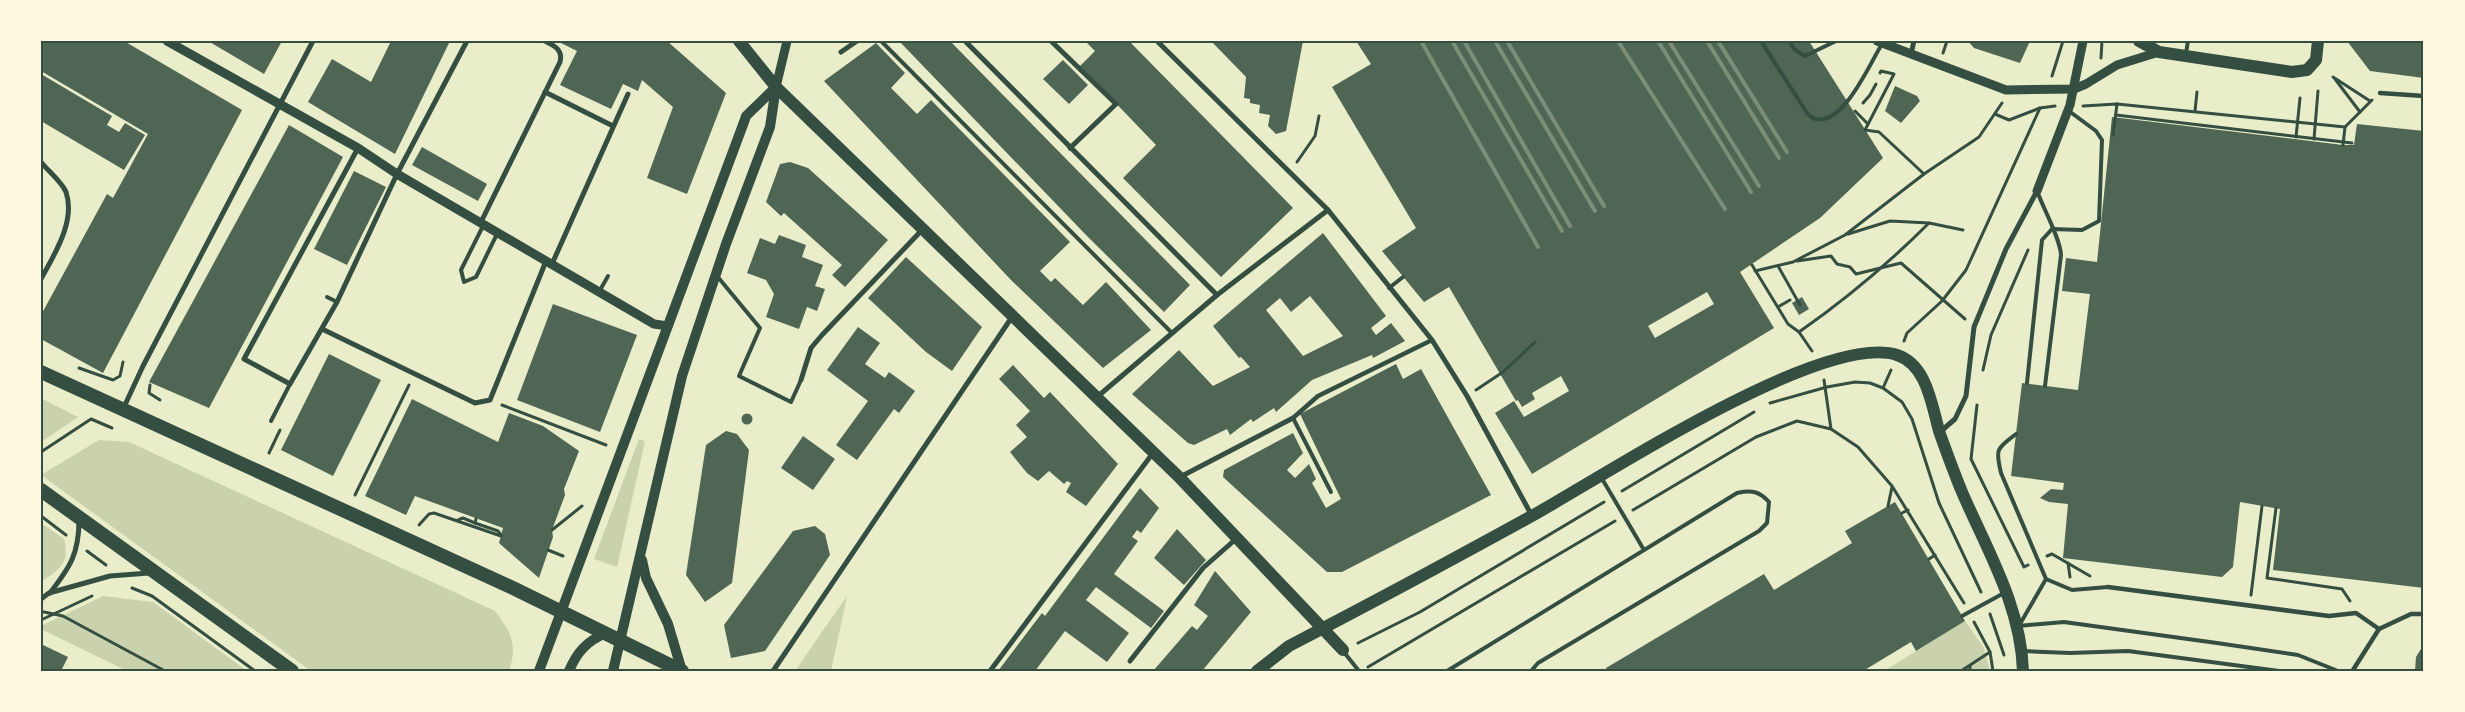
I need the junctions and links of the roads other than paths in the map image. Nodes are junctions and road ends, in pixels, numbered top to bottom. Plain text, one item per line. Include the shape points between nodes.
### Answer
1 (167, 41) edge
2 (313, 41) edge
3 (467, 41) edge
4 (545, 41) edge
5 (739, 41) edge
6 (787, 41) edge
7 (857, 41) edge
8 (881, 41) edge
9 (965, 41) edge
10 (1051, 41) edge
11 (1157, 41) edge
12 (1761, 41) edge
13 (1789, 41) edge
14 (1836, 41) edge
15 (1914, 41) edge
16 (2083, 41) edge
17 (2140, 41) edge
18 (2188, 41) edge
19 (2318, 41) edge
20 (1880, 43) edge
21 (841, 52) dead end
22 (2159, 52) junction
23 (1911, 54) junction
24 (2186, 56) junction
25 (776, 87) junction
26 (2074, 89) junction
27 (545, 92) junction
28 (2380, 93) road end
29 (628, 94) dead end
30 (2424, 96) edge
31 (280, 104) junction
32 (2068, 110) junction
33 (613, 126) junction
34 (358, 148) junction
35 (1070, 148) junction
36 (41, 162) edge
37 (397, 174) junction
38 (2037, 192) junction
39 (1328, 210) junction
40 (483, 223) junction
41 (923, 229) junction
42 (2052, 229) junction
43 (498, 232) junction
44 (549, 263) junction
45 (716, 274) junction
46 (608, 276) dead end
47 (1403, 276) dead end
48 (41, 279) edge
49 (1389, 288) junction
50 (599, 292) junction
51 (1217, 295) junction
52 (327, 297) dead end
53 (338, 302) junction
54 (1013, 316) junction
55 (668, 326) junction
56 (322, 329) junction
57 (1172, 333) junction
58 (1432, 340) junction
59 (41, 372) edge
60 (801, 380) joint
61 (290, 384) junction
62 (2027, 384) dead end
63 (2045, 386) dead end
64 (1096, 397) junction
65 (122, 410) junction
66 (1292, 418) junction
67 (272, 421) road end
68 (1940, 432) junction
69 (2016, 434) dead end
70 (1153, 453) junction
71 (1601, 477) junction
72 (1180, 478) junction
73 (41, 490) edge
74 (1330, 492) dead end
75 (1532, 516) junction
76 (79, 517) junction
77 (1237, 538) junction
78 (1644, 550) junction
79 (641, 556) junction
80 (158, 574) junction
81 (2046, 579) junction
82 (2108, 587) joint
83 (2007, 592) junction
84 (49, 593) junction
85 (41, 598) edge
86 (560, 610) junction
87 (2424, 614) edge
88 (1962, 616) dead end
89 (2018, 626) junction
90 (1323, 628) junction
91 (2379, 629) junction
92 (606, 633) junction
93 (621, 640) junction
94 (1342, 650) joint
95 (2023, 651) junction
96 (616, 654) junction
97 (1130, 661) dead end
98 (2353, 670) edge
99 (292, 671) edge
100 (539, 671) edge
101 (569, 671) edge
102 (606, 671) edge
103 (612, 671) edge
104 (682, 671) edge
105 (773, 671) edge
106 (990, 671) edge
107 (1258, 671) edge
108 (1360, 671) edge
109 (1447, 671) edge
110 (1531, 671) edge
111 (2023, 671) edge
112 (2279, 671) edge
113 (2338, 671) edge

1 - 31 street
2 - 31 street
3 - 37 street
4 - 27 street via 558,48 561,57
5 - 25 main road
6 - 25 street
7 - 21 street
8 - 57 lane
9 - 35 street
10 - 35 street via 1116,104
11 - 39 street
12 - 20 lane via 1807,113 1816,119 1827,118 1848,104
13 - 14 lane via 1805,56
15 - 23 street
16 - 26 street
17 - 22 main road
18 - 24 lane
19 - 24 main road via 2316,60 2307,70 2292,72
20 - 23 street
22 - 24 main road
22 - 26 street via 2118,65
23 - 26 street via 2006,90
25 - 41 main road
25 - 45 main road via 770,126
25 - 55 main road via 746,116
26 - 32 street
27 - 33 street
27 - 40 street
28 - 30 street
29 - 33 street
31 - 34 street
31 - 65 street
32 - 38 street
32 - 42 lane via 2096,131 2102,140 2099,221 2082,230
33 - 44 street
34 - 37 street
34 - 61 street via 244,359
35 - 51 street
36 - 48 street via 66,191 69,211 58,246
37 - 40 street
37 - 53 street
38 - 42 lane
38 - 68 street via 2006,249 1974,327 1966,396 1955,419
39 - 49 street
39 - 51 street
40 - 43 street
40 - 43 lane via 461,270 464,282 476,277
41 - 54 main road
41 - 60 street via 822,335 812,348
42 - 62 lane via 2042,240
42 - 63 lane via 2060,242 2061,255
43 - 44 street
44 - 50 street
44 - 56 street via 490,400 475,403
45 - 60 lane via 760,328 739,376 791,402
45 - 79 main road via 682,376
46 - 50 lane
47 - 49 lane
49 - 58 street
50 - 55 street via 654,324
51 - 57 street
52 - 53 lane
53 - 56 street
54 - 64 main road
54 - 105 street
55 - 86 main road
56 - 61 street
57 - 64 street
58 - 66 street via 1318,396
58 - 75 street via 1467,396
59 - 65 highway
61 - 67 lane
64 - 70 main road
65 - 86 highway
66 - 72 street
66 - 74 lane
68 - 71 main road via 1926,387 1911,363 1897,355 1866,353 1819,365 1718,408
68 - 83 main road
69 - 81 lane via 1996,454
70 - 72 main road
70 - 106 street
71 - 75 main road
71 - 78 lane
72 - 77 main road
73 - 76 highway
75 - 90 main road
76 - 80 highway
76 - 84 street via 78,544 72,562
77 - 90 main road
77 - 97 street via 1203,568
78 - 109 lane
78 - 110 lane via 1737,493 1752,490 1769,502 1767,523 1759,531 1538,663
79 - 93 main road
79 - 104 main road via 646,578 668,624
80 - 84 street via 119,574
80 - 99 highway
81 - 82 lane via 2072,590
81 - 89 lane
82 - 91 street via 2329,616 2356,613
83 - 88 lane
83 - 89 main road
84 - 85 street
86 - 92 highway
86 - 100 main road
87 - 91 street via 2412,614
89 - 95 main road
89 - 113 lane via 2064,622 2217,643 2298,655
90 - 94 main road
90 - 107 main road via 1289,646
91 - 98 street
92 - 93 highway
92 - 101 main road via 582,648
93 - 96 main road
93 - 104 highway
94 - 108 lane
95 - 111 main road
95 - 112 lane via 2128,651
96 - 102 main road
96 - 103 main road

